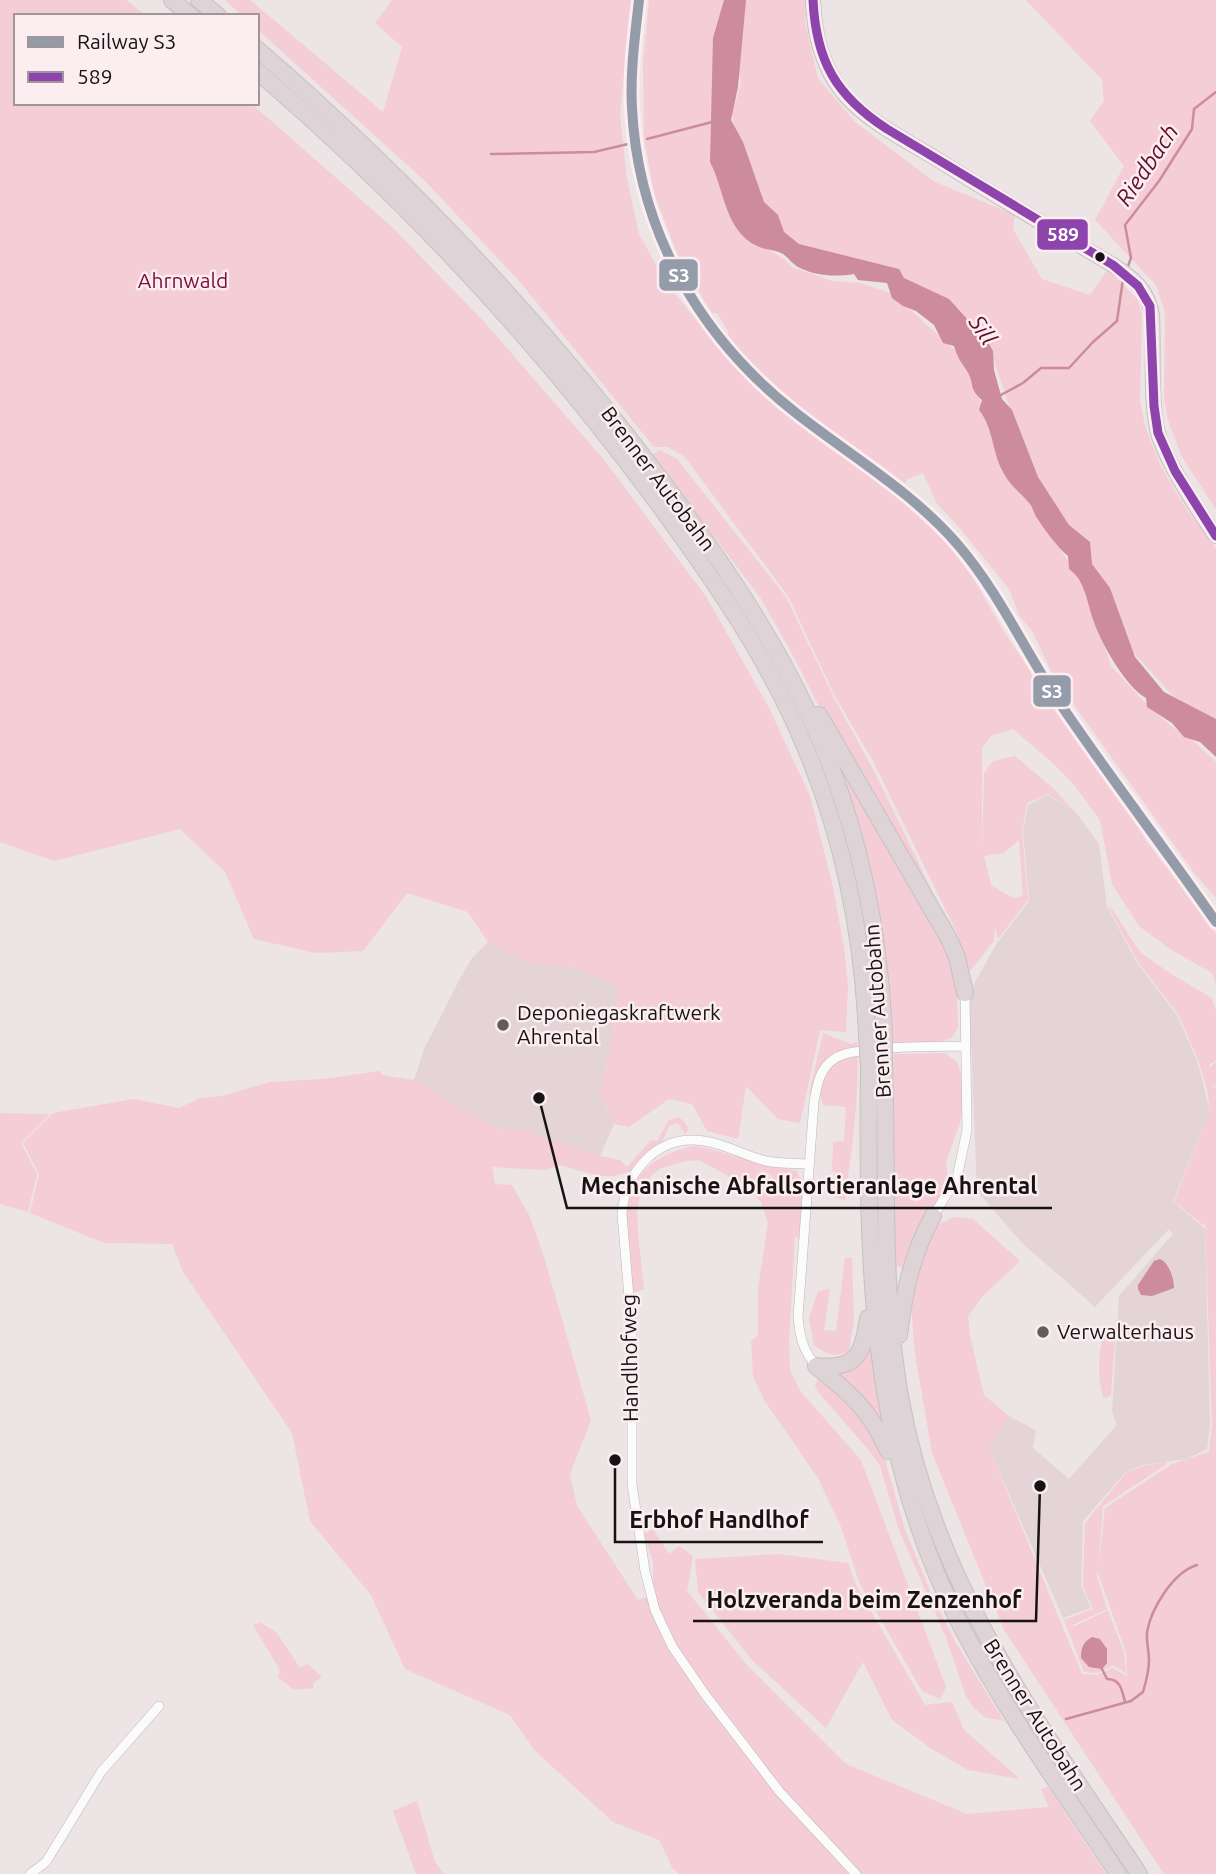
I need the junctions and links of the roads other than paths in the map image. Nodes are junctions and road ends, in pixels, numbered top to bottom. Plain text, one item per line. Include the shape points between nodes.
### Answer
1 (172, 0) edge
2 (199, 0) edge
3 (813, 0) edge
4 (189, 14) edge
5 (216, 14) edge
6 (259, 51) edge
7 (259, 73) edge
8 (1216, 536) edge
9 (783, 664) junction
10 (965, 993) joint
11 (875, 1036) junction
12 (965, 1046) junction
13 (876, 1065) junction
14 (809, 1164) junction
15 (933, 1216) joint
16 (872, 1293) junction
17 (817, 1366) junction
18 (896, 1368) junction
19 (912, 1510) junction
20 (159, 1706) dead end
21 (30, 1874) edge
22 (856, 1874) edge
23 (1118, 1874) edge
24 (1139, 1874) edge

1 - 4 highway
2 - 5 highway
3 - 8 main road via 823,58 854,105 1113,265 1146,294 1153,315 1159,435
6 - 9 highway, Brenner Autobahn via 395,176 544,335 686,513
7 - 11 highway, Brenner Autobahn via 403,206 509,319 635,472 748,634 796,725 835,830 855,914
9 - 10 highway via 812,703 948,937
9 - 11 highway, Brenner Autobahn via 822,745 858,851 873,926
10 - 12 street
11 - 13 highway, Brenner Autobahn, bridge
12 - 14 street via 855,1052 835,1058 823,1069 817,1084
12 - 15 street via 968,1120 957,1178
13 - 16 highway, Brenner Autobahn
13 - 18 highway, Brenner Autobahn
14 - 17 street via 798,1317 806,1354
14 - 22 street, Handlhofweg via 765,1161 693,1140 652,1154 632,1176 622,1214 632,1334 632,1484 652,1600 672,1646 779,1791
15 - 18 highway via 906,1286
16 - 17 highway via 857,1357 841,1366
16 - 19 highway, Brenner Autobahn via 888,1420
17 - 19 highway via 873,1420
18 - 24 highway, Brenner Autobahn via 922,1488 974,1615 1028,1707
19 - 23 highway, Brenner Autobahn via 960,1624 1007,1706
20 - 21 street via 95,1781 46,1862

